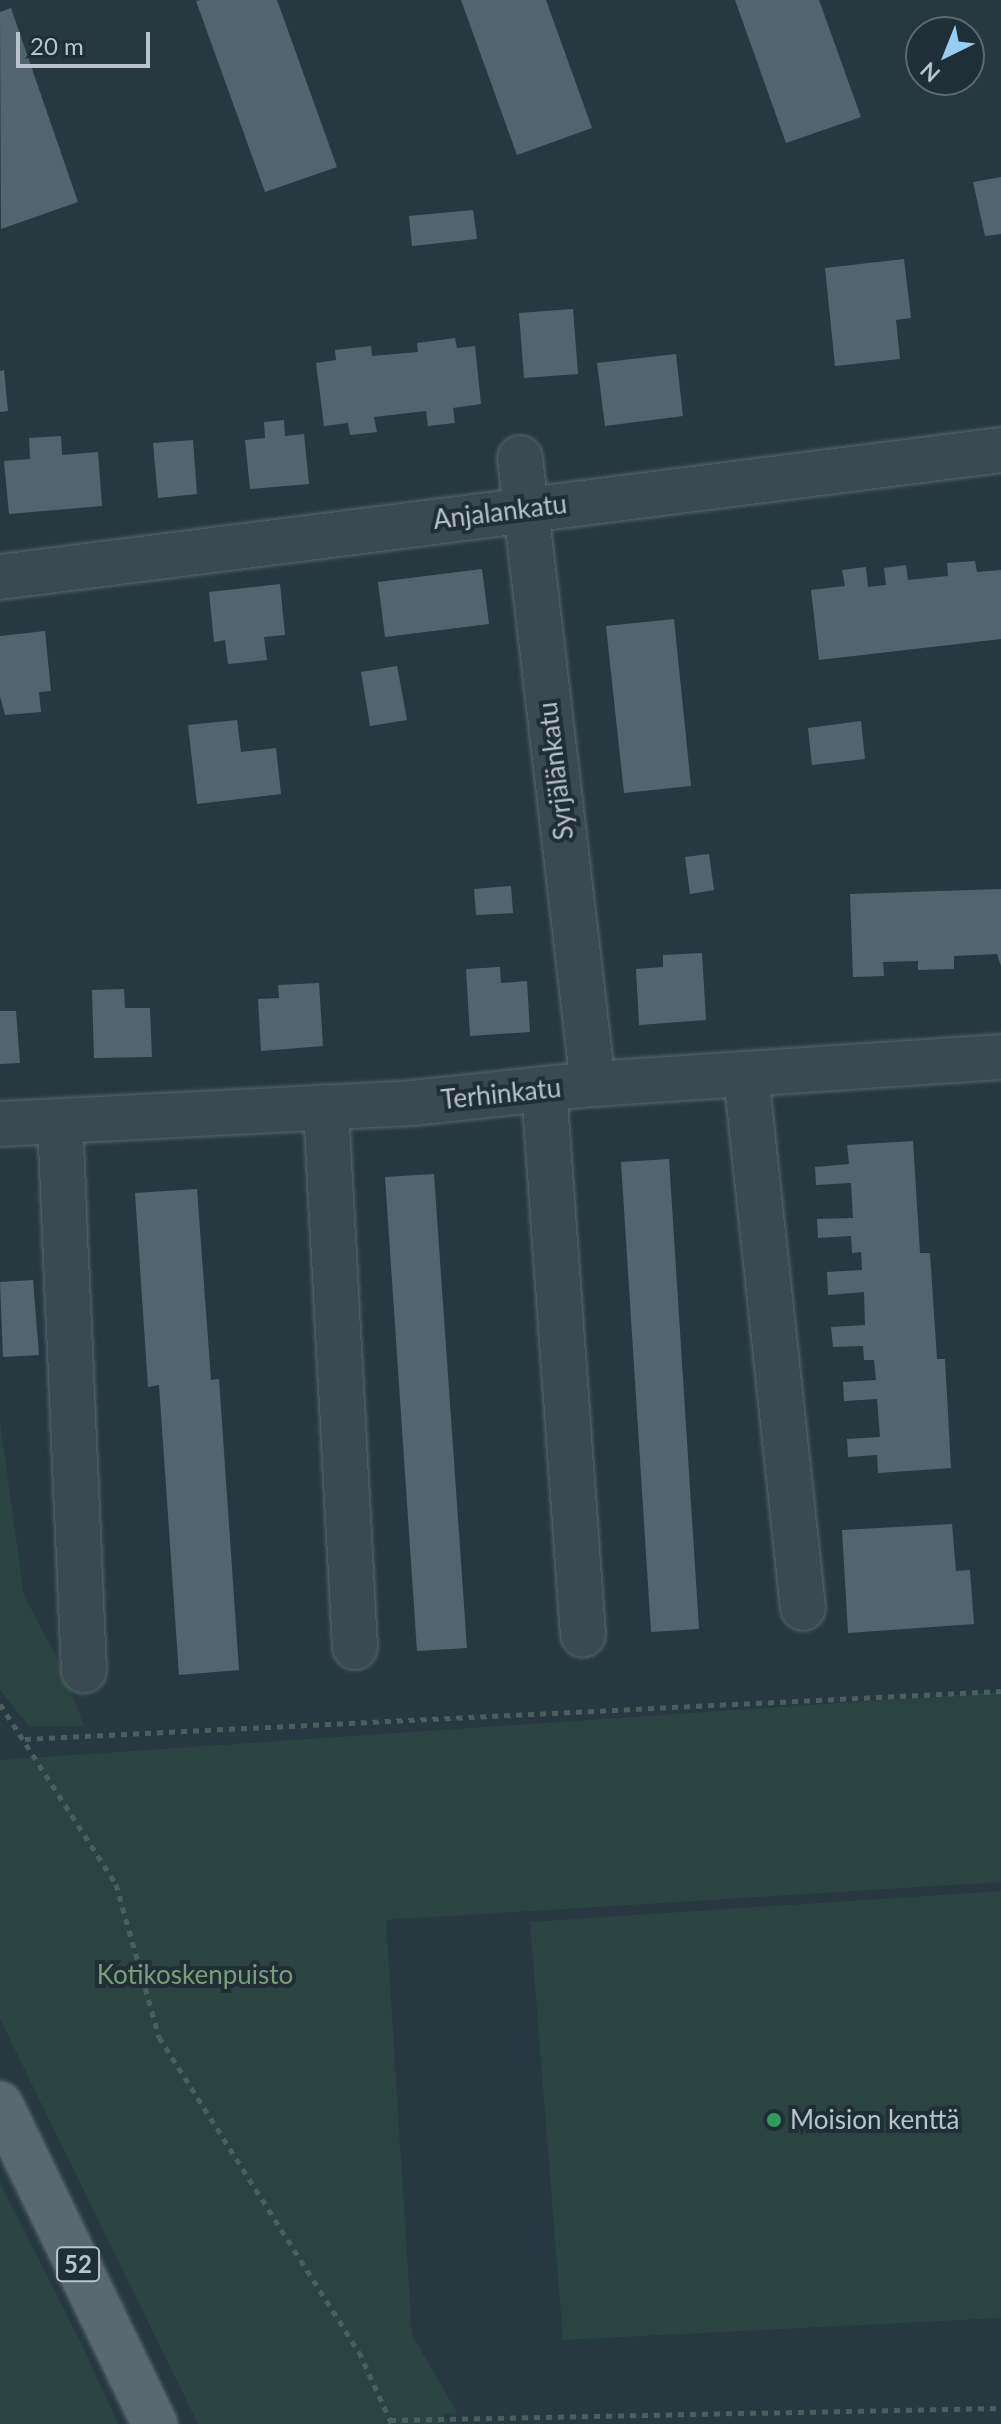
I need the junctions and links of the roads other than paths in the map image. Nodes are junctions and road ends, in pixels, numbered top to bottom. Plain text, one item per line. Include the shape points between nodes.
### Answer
1 (1001, 450) edge
2 (520, 458) dead end
3 (525, 508) junction
4 (0, 577) edge
5 (1001, 1057) edge
6 (746, 1075) junction
7 (593, 1084) junction
8 (544, 1089) junction
9 (326, 1107) junction
10 (60, 1121) junction
11 (0, 1124) edge
12 (803, 1608) dead end
13 (583, 1635) dead end
14 (355, 1647) dead end
15 (84, 1670) dead end
16 (0, 2104) edge
17 (155, 2424) edge

1 - 3 street, Anjalankatu
2 - 3 street, Syrjälänkatu
3 - 4 street, Anjalankatu
3 - 7 street, Syrjälänkatu
5 - 6 street, Terhinkatu
6 - 7 street, Terhinkatu
6 - 12 street
7 - 8 street, Terhinkatu
8 - 9 street, Terhinkatu
8 - 13 street
9 - 10 street, Terhinkatu
9 - 14 street
10 - 11 street, Terhinkatu
10 - 15 street
16 - 17 main road, 52

